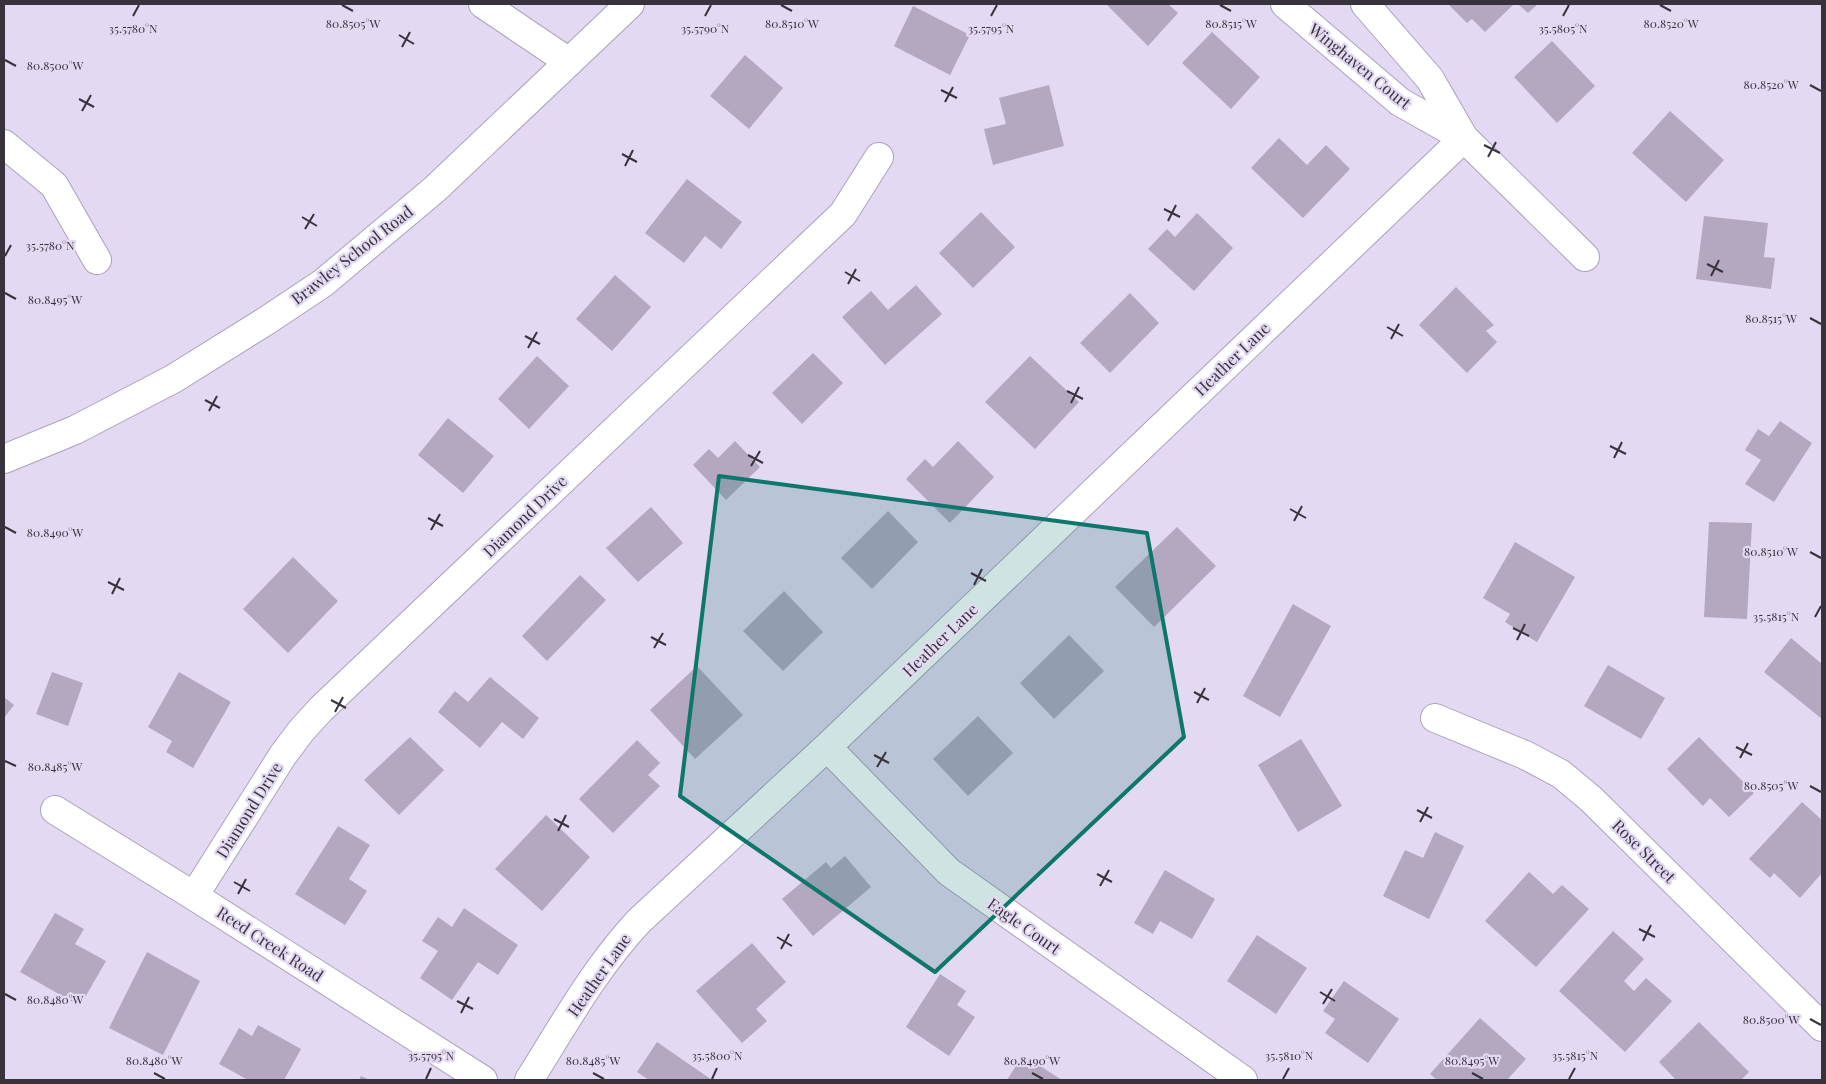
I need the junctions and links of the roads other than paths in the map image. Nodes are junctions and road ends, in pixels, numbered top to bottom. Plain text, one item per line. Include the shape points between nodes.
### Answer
1 (484, 4) edge
2 (630, 4) edge
3 (1285, 4) edge
4 (1365, 4) edge
5 (569, 62) junction
6 (1464, 138) junction
7 (4, 144) edge
8 (879, 157) dead end
9 (1585, 257) dead end
10 (97, 260) dead end
11 (4, 459) edge
12 (1436, 718) dead end
13 (827, 747) junction
14 (55, 810) dead end
15 (194, 896) junction
16 (1822, 1028) edge
17 (483, 1080) edge
18 (529, 1080) edge
19 (1243, 1080) edge

1 - 5 street
2 - 5 street, Brawley School Road
3 - 6 street, Winghaven Court via 1400,102
4 - 6 street, Winghaven Court via 1430,79
5 - 11 street, Brawley School Road via 435,189 323,283 173,379 75,430
6 - 9 street, Winghaven Court
6 - 13 street, Heather Lane
7 - 10 street via 54,185
8 - 15 street, Diamond Drive via 843,214 321,709 283,755
12 - 16 street, Rose Street via 1525,755 1560,774 1591,799
13 - 18 street, Heather Lane via 619,942
13 - 19 street, Eagle Court via 949,872
14 - 15 street, Reed Creek Road
15 - 17 street, Reed Creek Road

